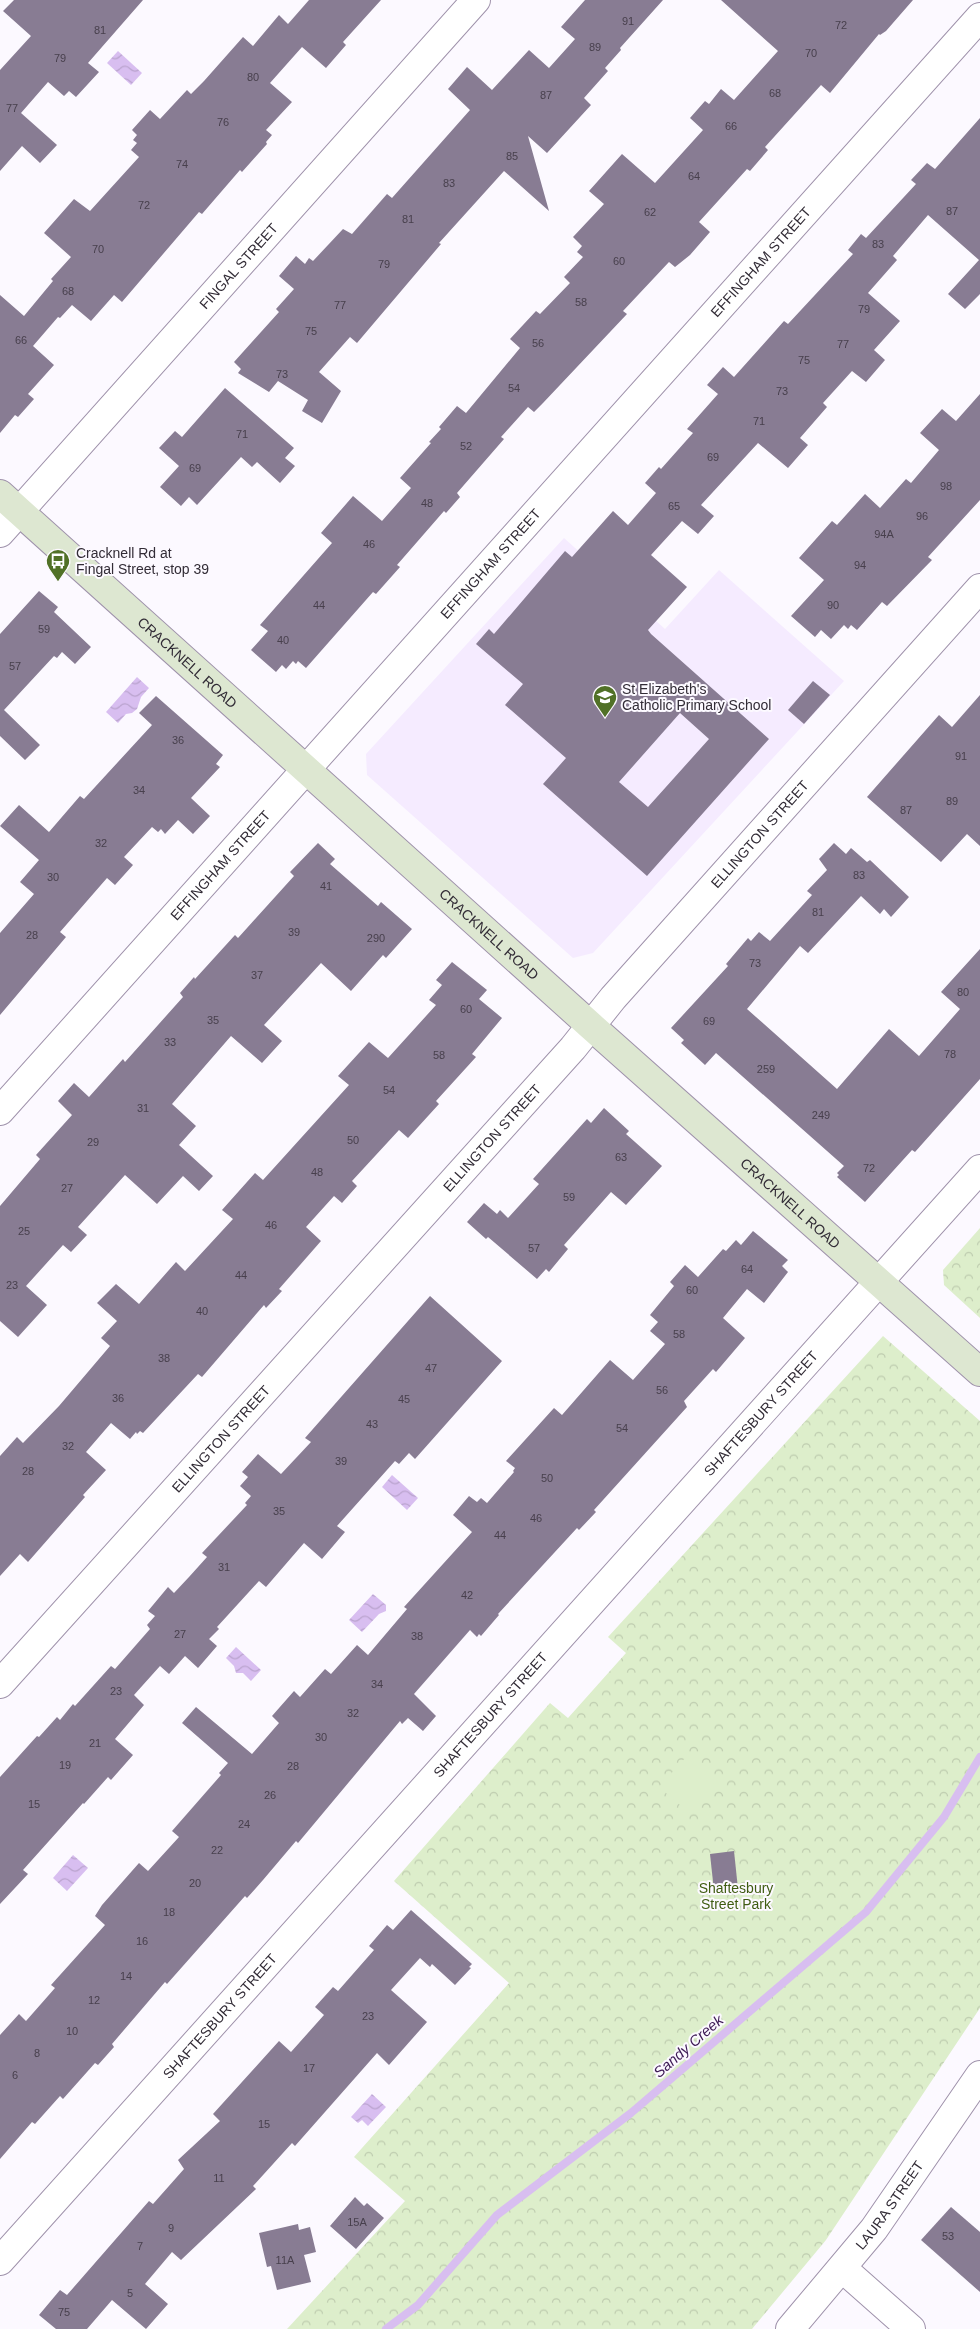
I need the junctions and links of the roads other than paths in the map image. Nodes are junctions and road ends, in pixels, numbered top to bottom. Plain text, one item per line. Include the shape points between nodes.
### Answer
1 (476, 0) edge
2 (980, 17) edge
3 (10, 503) edge
4 (0, 533) edge
5 (980, 588) edge
6 (306, 770) junction
7 (591, 1026) junction
8 (0, 1111) edge
9 (980, 1169) edge
10 (880, 1283) junction
11 (980, 1372) edge
12 (0, 1684) edge
13 (980, 2075) edge
14 (0, 2261) edge
15 (842, 2268) junction
16 (790, 2329) edge
17 (911, 2329) edge

1 - 3 street, FINGAL STREET
2 - 6 street, EFFINGHAM STREET
3 - 4 street, FINGAL STREET
3 - 6 street, CRACKNELL ROAD
5 - 7 street, ELLINGTON STREET
6 - 7 street, CRACKNELL ROAD
6 - 8 street, EFFINGHAM STREET
7 - 10 street, CRACKNELL ROAD
7 - 12 street, ELLINGTON STREET
9 - 10 street, SHAFTESBURY STREET
10 - 11 street, CRACKNELL ROAD
10 - 14 street, SHAFTESBURY STREET
13 - 15 street, LAURA STREET via 874,2229
15 - 16 street, LAURA STREET
15 - 17 street

